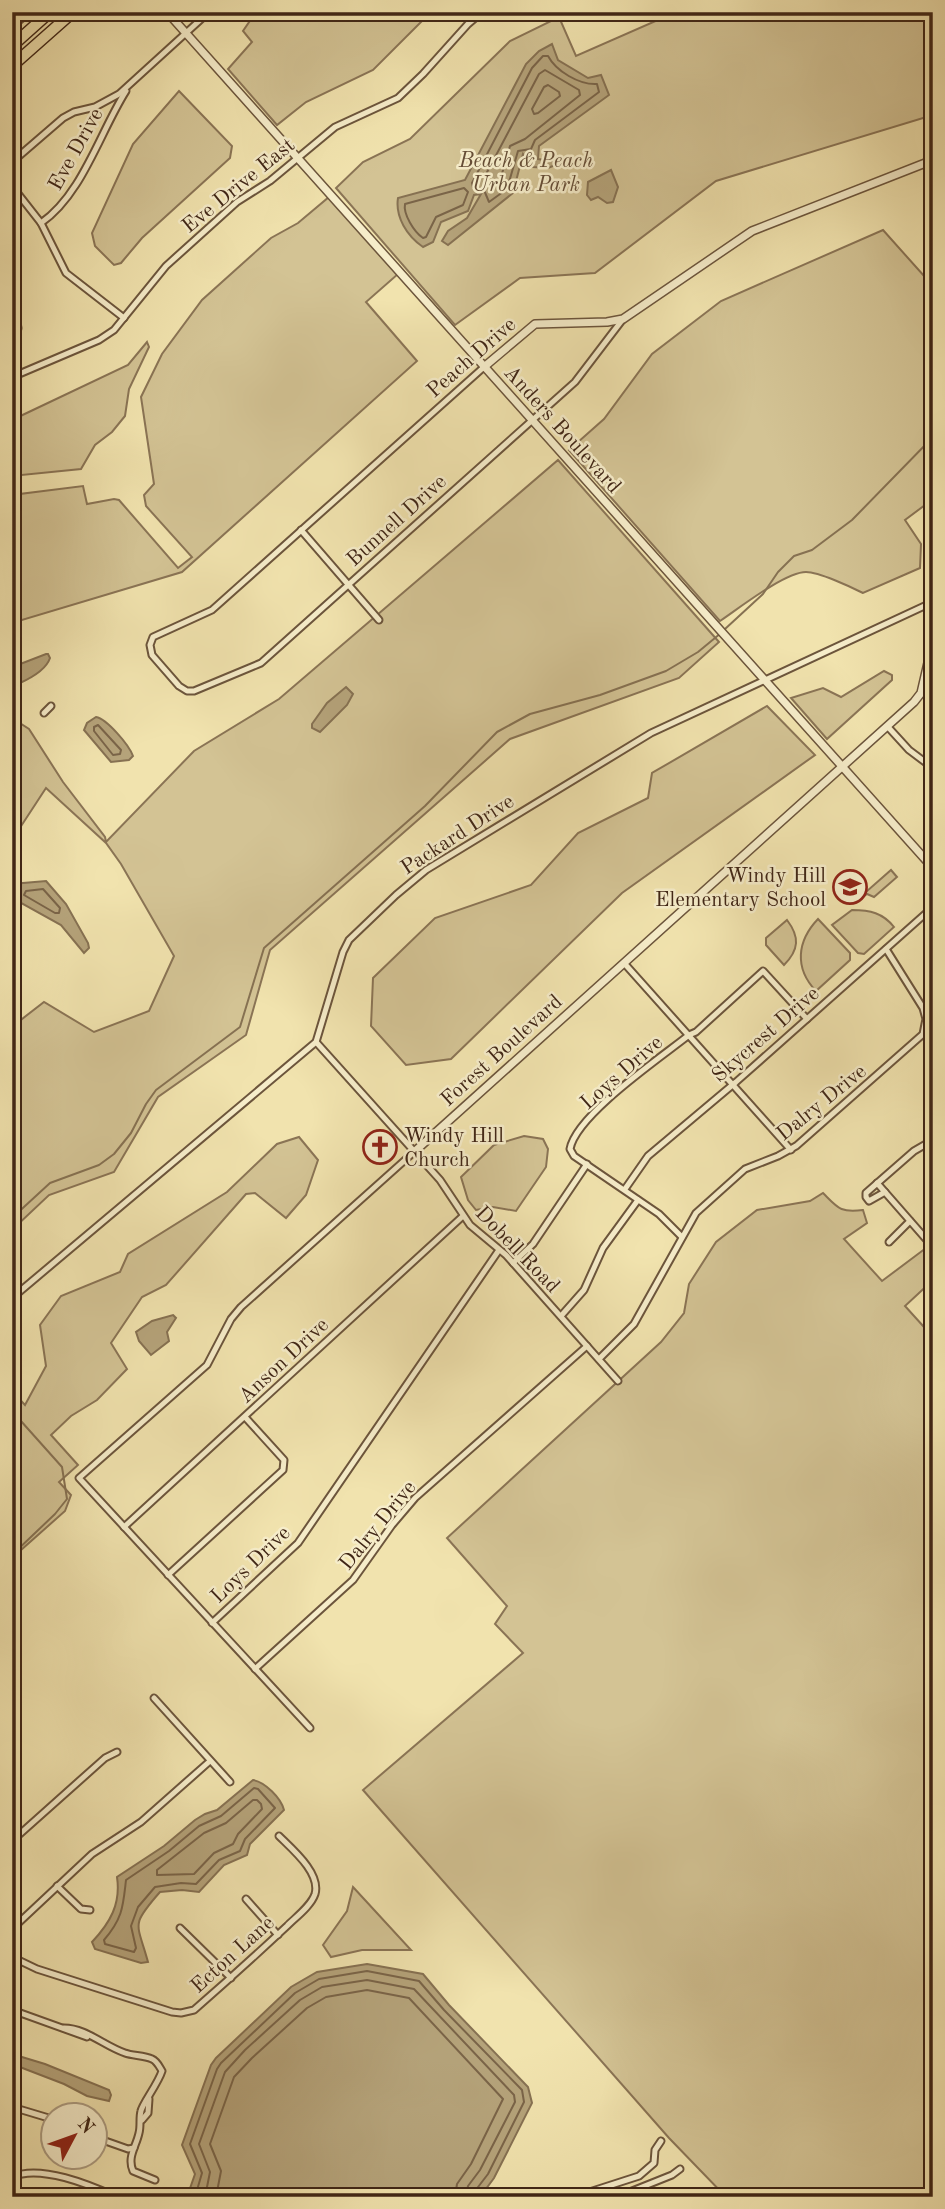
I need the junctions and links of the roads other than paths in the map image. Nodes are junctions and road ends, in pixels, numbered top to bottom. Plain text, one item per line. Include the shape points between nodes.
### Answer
1 (29, 12) edge
2 (50, 12) edge
3 (73, 12) edge
4 (167, 12) edge
5 (209, 12) edge
6 (482, 12) edge
7 (12, 27) edge
8 (186, 33) junction
9 (12, 46) edge
10 (12, 66) edge
11 (129, 85) junction
12 (297, 157) junction
13 (933, 160) edge
14 (12, 162) edge
15 (12, 186) edge
16 (41, 223) junction
17 (12, 296) edge
18 (124, 318) junction
19 (623, 319) junction
20 (12, 356) edge
21 (484, 367) junction
22 (12, 377) edge
23 (532, 420) junction
24 (301, 530) junction
25 (348, 584) junction
26 (933, 602) edge
27 (379, 620) dead end
28 (933, 641) edge
29 (166, 671) joint
30 (765, 680) junction
31 (51, 706) dead end
32 (44, 713) dead end
33 (888, 727) junction
34 (842, 766) junction
35 (933, 768) edge
36 (933, 868) edge
37 (933, 907) edge
38 (886, 949) junction
39 (624, 963) junction
40 (807, 1019) junction
41 (689, 1035) junction
42 (316, 1042) junction
43 (732, 1085) junction
44 (933, 1140) edge
45 (791, 1150) junction
46 (414, 1152) junction
47 (587, 1164) junction
48 (877, 1183) junction
49 (625, 1189) junction
50 (885, 1192) junction
51 (638, 1200) junction
52 (463, 1216) junction
53 (910, 1221) junction
54 (682, 1237) junction
55 (889, 1242) dead end
56 (933, 1247) edge
57 (499, 1250) junction
58 (513, 1263) junction
59 (12, 1298) edge
60 (561, 1316) junction
61 (587, 1346) junction
62 (599, 1359) junction
63 (618, 1381) dead end
64 (245, 1417) junction
65 (124, 1527) junction
66 (168, 1575) junction
67 (212, 1623) junction
68 (255, 1669) junction
69 (154, 1698) dead end
70 (310, 1728) dead end
71 (117, 1752) dead end
72 (210, 1761) junction
73 (230, 1782) dead end
74 (279, 1836) dead end
75 (12, 1841) edge
76 (57, 1886) junction
77 (246, 1899) dead end
78 (90, 1910) dead end
79 (180, 1928) dead end
80 (12, 1929) edge
81 (278, 1935) junction
82 (12, 1957) edge
83 (231, 1978) junction
84 (12, 2010) edge
85 (13, 2108) edge
86 (38, 2115) edge
87 (661, 2141) dead end
88 (108, 2142) edge
89 (134, 2148) junction
90 (680, 2169) dead end
91 (12, 2177) edge
92 (155, 2179) dead end
93 (607, 2186) junction
94 (585, 2195) edge
95 (607, 2195) edge
96 (117, 2197) edge
97 (574, 2197) edge
98 (616, 2197) edge

1 - 7 street
2 - 9 highway
3 - 10 highway
4 - 8 street, Anders Boulevard
5 - 8 street
6 - 12 street, Eve Drive East via 398,98 335,127
8 - 11 street
8 - 12 street, Anders Boulevard
11 - 14 street via 106,102 63,118
11 - 16 street, Eve Drive via 71,192
12 - 18 street, Eve Drive East via 237,202 166,266
12 - 21 street, Anders Boulevard
13 - 19 street, Peach Drive via 752,231
15 - 16 street
16 - 18 street via 66,273
17 - 20 street via 18,328
18 - 22 street, Eve Drive East via 99,340
19 - 21 street, Peach Drive via 535,324
19 - 23 street, Bunnell Drive via 583,374
21 - 23 street, Anders Boulevard
21 - 24 street, Peach Drive
23 - 25 street, Bunnell Drive
23 - 30 street, Anders Boulevard
24 - 25 street
24 - 29 street, Peach Drive via 212,610 153,637 151,652
25 - 27 street
25 - 29 street, Bunnell Drive via 253,668 192,691 182,688
26 - 30 street, Packard Drive
28 - 33 street, Forest Boulevard via 921,693
30 - 34 street, Anders Boulevard
30 - 42 street, Packard Drive via 651,733 417,876 349,940
31 - 32 street
33 - 34 street, Forest Boulevard
33 - 35 street
34 - 36 street, Anders Boulevard
34 - 39 street, Forest Boulevard
37 - 38 street, Skycrest Drive
38 - 40 street, Skycrest Drive
38 - 45 street, Dalry Drive via 923,1009 923,1034
39 - 41 street
39 - 46 street, Forest Boulevard
40 - 41 street, Loys Drive via 763,971
40 - 43 street, Skycrest Drive
41 - 43 street
41 - 47 street, Loys Drive via 594,1112 570,1146
42 - 46 street, Dobell Road
42 - 59 street
43 - 45 street
43 - 49 street, Skycrest Drive via 645,1159
44 - 48 street
45 - 54 street, Dalry Drive via 741,1172 696,1213
46 - 52 street, Dobell Road via 445,1186
46 - 65 street, Forest Boulevard via 234,1314 207,1365 79,1478
47 - 49 street
47 - 58 street via 533,1244
48 - 50 street
48 - 50 street via 866,1193 869,1201
49 - 51 street
50 - 53 street
51 - 54 street
51 - 60 street via 603,1248 584,1290
52 - 57 street, Dobell Road
52 - 64 street, Anson Drive
53 - 55 street
53 - 56 street
54 - 62 street, Dalry Drive via 634,1324
57 - 58 street, Dobell Road
57 - 67 street, Loys Drive via 298,1543
58 - 60 street, Dobell Road
60 - 61 street, Dobell Road
61 - 62 street, Dobell Road
61 - 68 street, Dalry Drive via 415,1498 353,1580
62 - 63 street, Dobell Road
64 - 65 street, Anson Drive
64 - 66 street via 285,1463 283,1470
65 - 66 street
66 - 67 street
67 - 68 street
68 - 70 street
69 - 72 street
71 - 75 street
72 - 73 street
72 - 76 street via 141,1822 92,1854
74 - 81 street, Ecton Lane via 310,1871 316,1893
76 - 78 street via 81,1909
76 - 80 street
77 - 81 street
79 - 83 street
81 - 83 street, Ecton Lane
82 - 83 street, Ecton Lane via 37,1969 181,2013 194,2010
84 - 89 street via 158,2063 162,2071 141,2109
85 - 86 street
87 - 93 street via 654,2150 654,2163
88 - 89 street
89 - 92 street via 133,2171
90 - 98 street
91 - 96 street via 26,2172 71,2179
93 - 94 street
93 - 95 street
93 - 98 street
94 - 97 street

